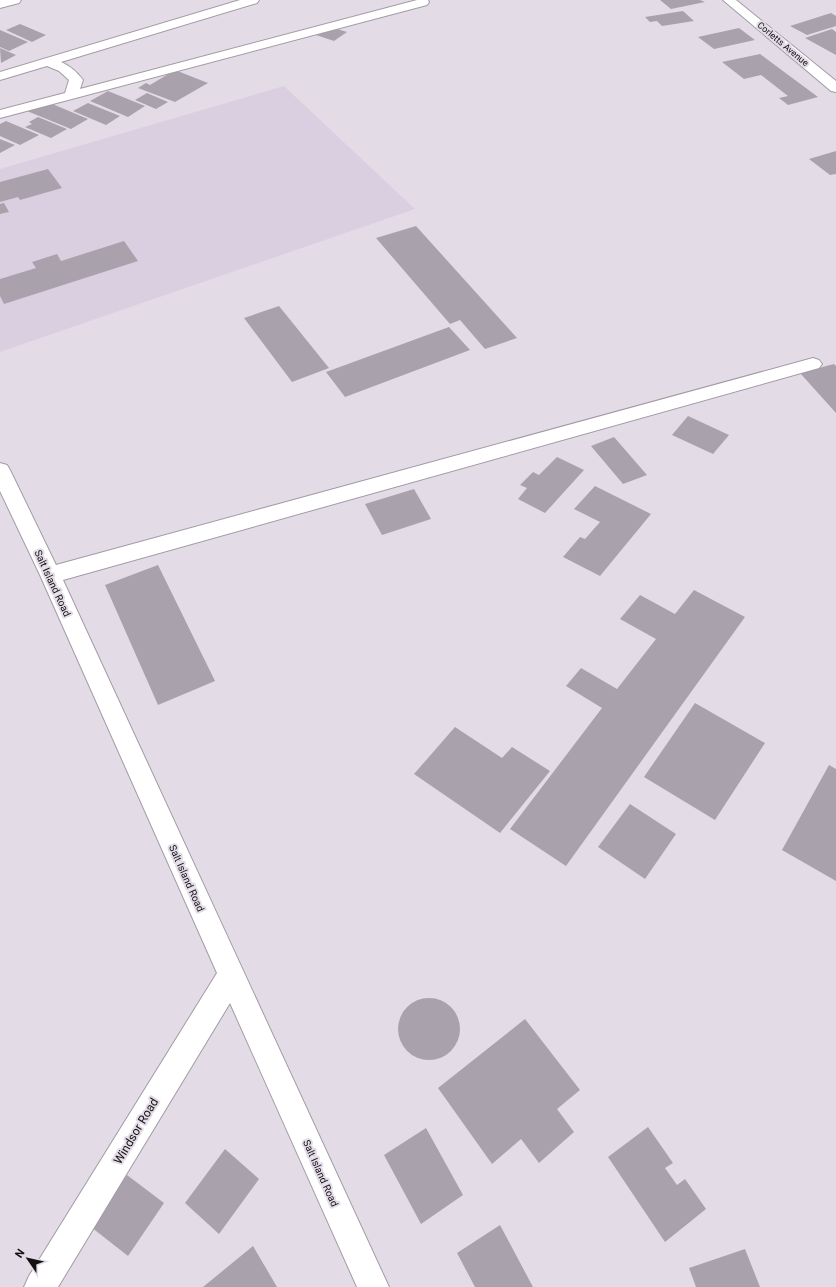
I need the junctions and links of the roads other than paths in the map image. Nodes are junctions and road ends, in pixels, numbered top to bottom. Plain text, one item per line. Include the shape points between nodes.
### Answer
1 (15, 0) edge
2 (253, 0) edge
3 (729, 0) edge
4 (423, 2) dead end
5 (0, 4) edge
6 (48, 62) junction
7 (0, 76) edge
8 (836, 88) edge
9 (71, 96) junction
10 (0, 114) edge
11 (813, 364) dead end
12 (0, 470) edge
13 (50, 575) junction
14 (231, 976) junction
15 (40, 1287) edge
16 (372, 1287) edge

1 - 5 street
2 - 6 street
3 - 8 street, Corletts Avenue
4 - 9 street
6 - 7 street
6 - 9 street via 70,72 76,80
9 - 10 street
11 - 13 street
12 - 13 street, Salt Island Road
13 - 14 street, Salt Island Road
14 - 15 street, Windsor Road
14 - 16 street, Salt Island Road

